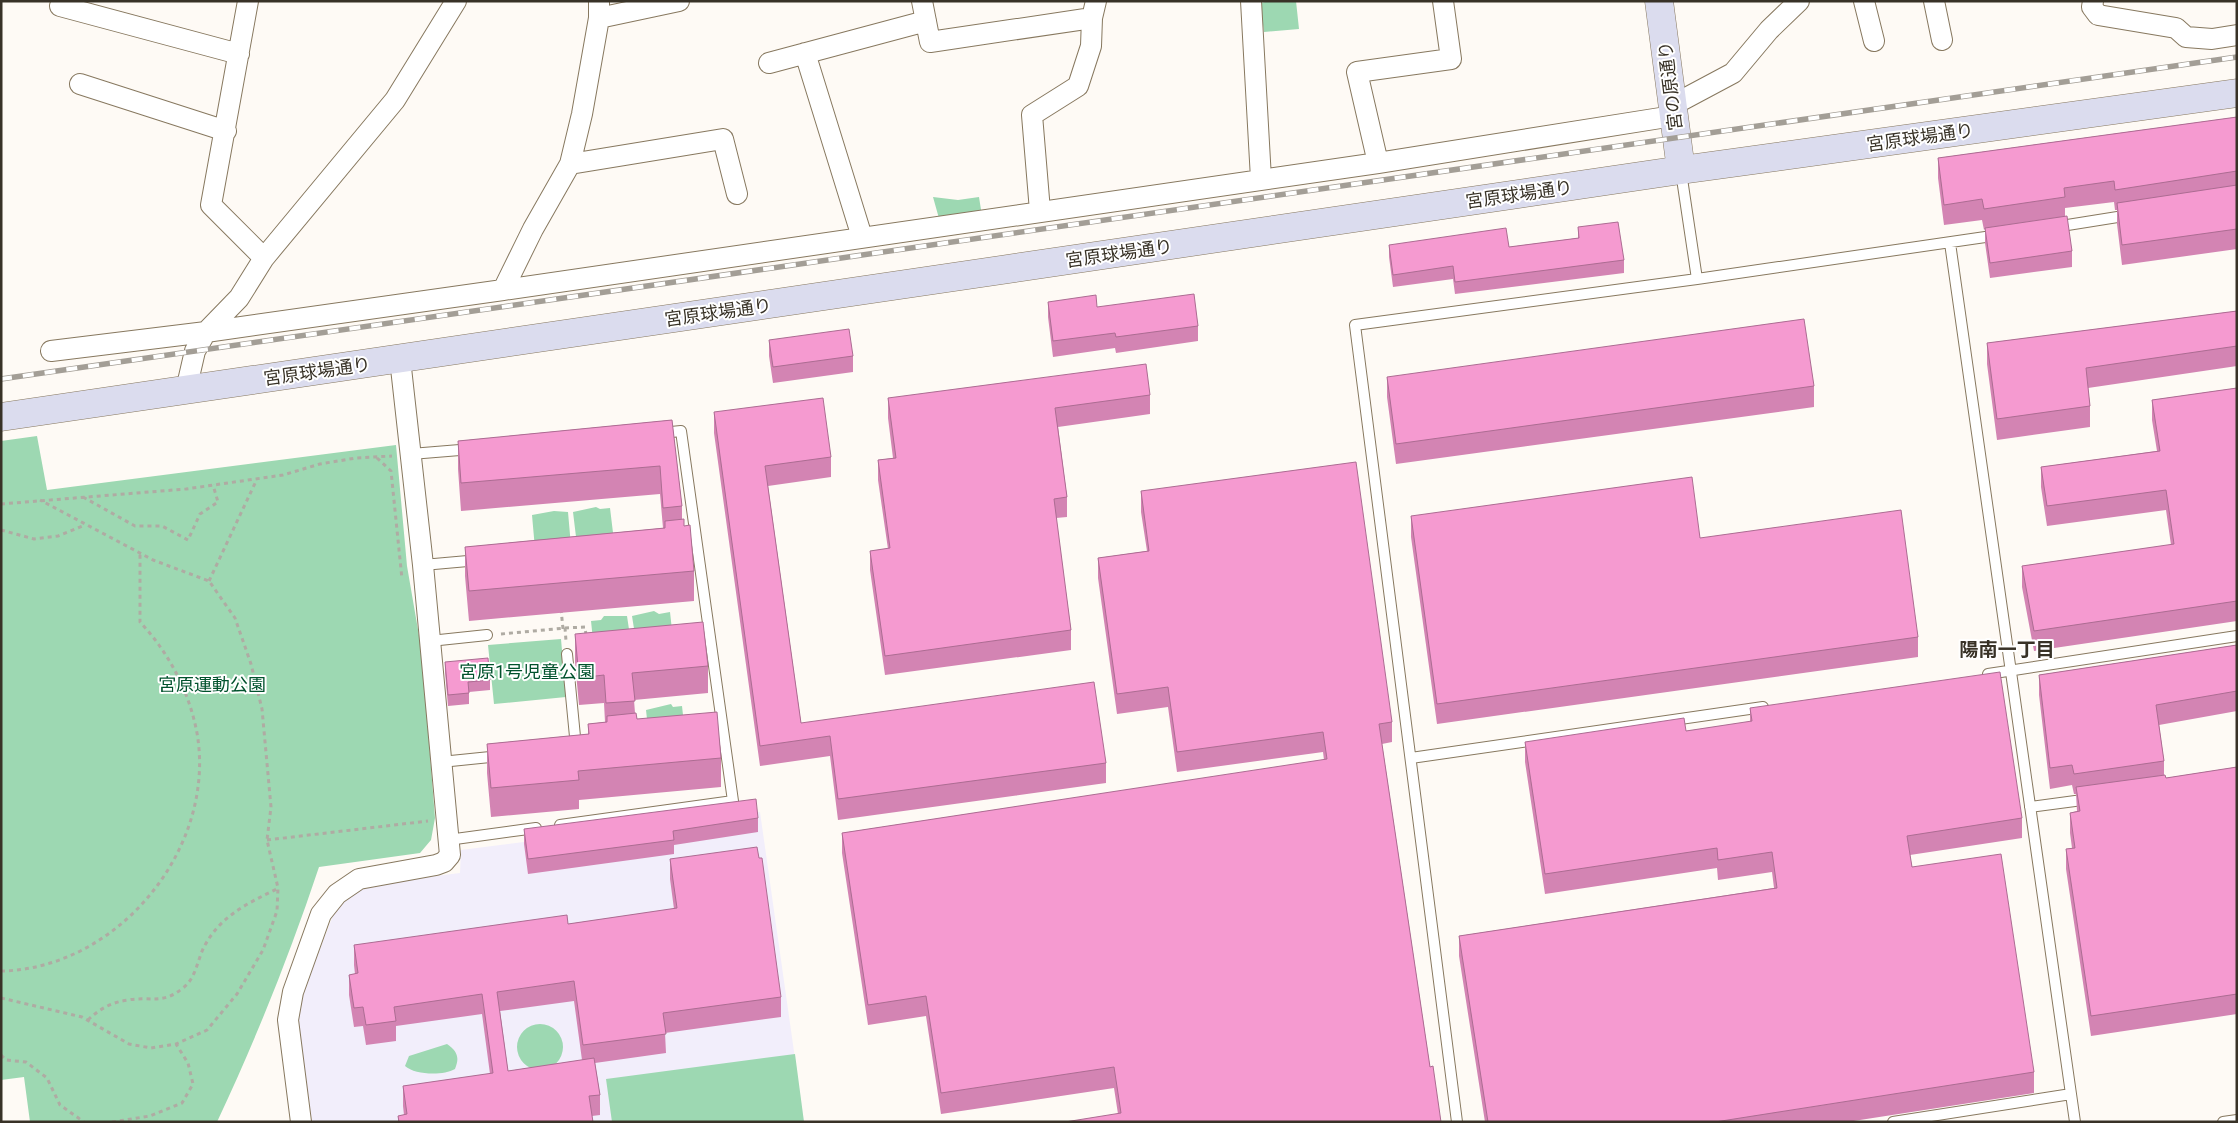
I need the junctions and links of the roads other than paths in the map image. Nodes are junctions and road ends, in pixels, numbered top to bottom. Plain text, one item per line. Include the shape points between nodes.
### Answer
1 (248, 1) edge
2 (456, 1) edge
3 (679, 1) edge
4 (1250, 1) edge
5 (1443, 1) edge
6 (1659, 1) edge
7 (1799, 1) edge
8 (1864, 1) edge
9 (1934, 1) edge
10 (2093, 1) edge
11 (60, 6) dead end
12 (599, 10) edge
13 (1094, 10) edge
14 (924, 11) edge
15 (2237, 35) edge
16 (1942, 40) dead end
17 (1874, 41) dead end
18 (805, 53) junction
19 (239, 54) junction
20 (769, 63) dead end
21 (80, 84) dead end
22 (2237, 93) edge
23 (1673, 110) junction
24 (226, 131) junction
25 (1378, 163) junction
26 (570, 164) junction
27 (1681, 170) junction
28 (1261, 179) junction
29 (737, 194) dead end
30 (1040, 211) junction
31 (2141, 213) edge
32 (2046, 228) edge
33 (2007, 234) edge
34 (862, 237) junction
35 (1950, 243) junction
36 (264, 258) junction
37 (1697, 279) junction
38 (503, 290) junction
39 (206, 332) junction
40 (51, 351) dead end
41 (400, 359) junction
42 (186, 390) junction
43 (1, 417) edge
44 (652, 434) edge
45 (487, 448) edge
46 (411, 454) junction
47 (488, 560) edge
48 (423, 565) junction
49 (709, 634) junction
50 (487, 635) road end
51 (698, 635) edge
52 (2237, 636) edge
53 (430, 641) junction
54 (567, 654) road end
55 (2011, 670) junction
56 (1981, 675) edge
57 (1775, 705) edge
58 (566, 749) edge
59 (509, 755) edge
60 (1411, 758) junction
61 (441, 762) junction
62 (2099, 798) edge
63 (2030, 807) junction
64 (448, 840) junction
65 (2071, 1094) junction
66 (2237, 1120) edge
67 (301, 1122) edge
68 (1457, 1122) edge
69 (1893, 1122) edge
70 (2075, 1122) edge
71 (2223, 1122) edge

1 - 19 street
2 - 36 street via 395,100
3 - 12 street
4 - 28 street
5 - 25 street via 1450,59 1357,72
6 - 23 street, 宮の原通り
7 - 23 street via 1769,30 1733,73
8 - 17 street
9 - 16 street
10 - 15 street via 2092,8 2098,15 2176,28 2186,37 2212,39
11 - 19 street
12 - 26 street via 582,114
13 - 14 street via 930,42
13 - 30 street via 1091,46 1078,86 1032,115
14 - 18 street
18 - 20 street
18 - 34 street
19 - 24 street
21 - 24 street
22 - 27 street, 宮原球場通り
23 - 25 street
23 - 27 street, 宮の原通り
24 - 36 street via 211,205
25 - 28 street
26 - 29 street via 723,139
26 - 38 street
27 - 37 lane
27 - 41 street, 宮原球場通り
28 - 30 street
30 - 34 street
31 - 32 lane
33 - 35 lane
34 - 38 street
35 - 37 lane
35 - 55 lane
36 - 39 street via 238,298
37 - 60 lane via 1356,325
38 - 39 street
39 - 40 street
39 - 42 street via 195,351
41 - 42 street, 宮原球場通り
41 - 46 street
42 - 43 street, 宮原球場通り
44 - 49 lane via 681,431 691,540
45 - 46 lane
46 - 48 street
47 - 48 lane
48 - 53 street
49 - 51 lane
49 - 64 lane via 718,728 733,801
50 - 53 lane
52 - 55 lane
53 - 61 street
54 - 58 lane via 580,741 576,748
55 - 56 lane
55 - 63 lane
57 - 60 lane
59 - 61 lane
60 - 68 lane
61 - 64 street
62 - 63 lane
63 - 65 lane
64 - 67 street via 450,855 444,862 359,879 336,894 321,914 292,992 288,1020
65 - 69 lane
65 - 70 lane
66 - 71 lane

